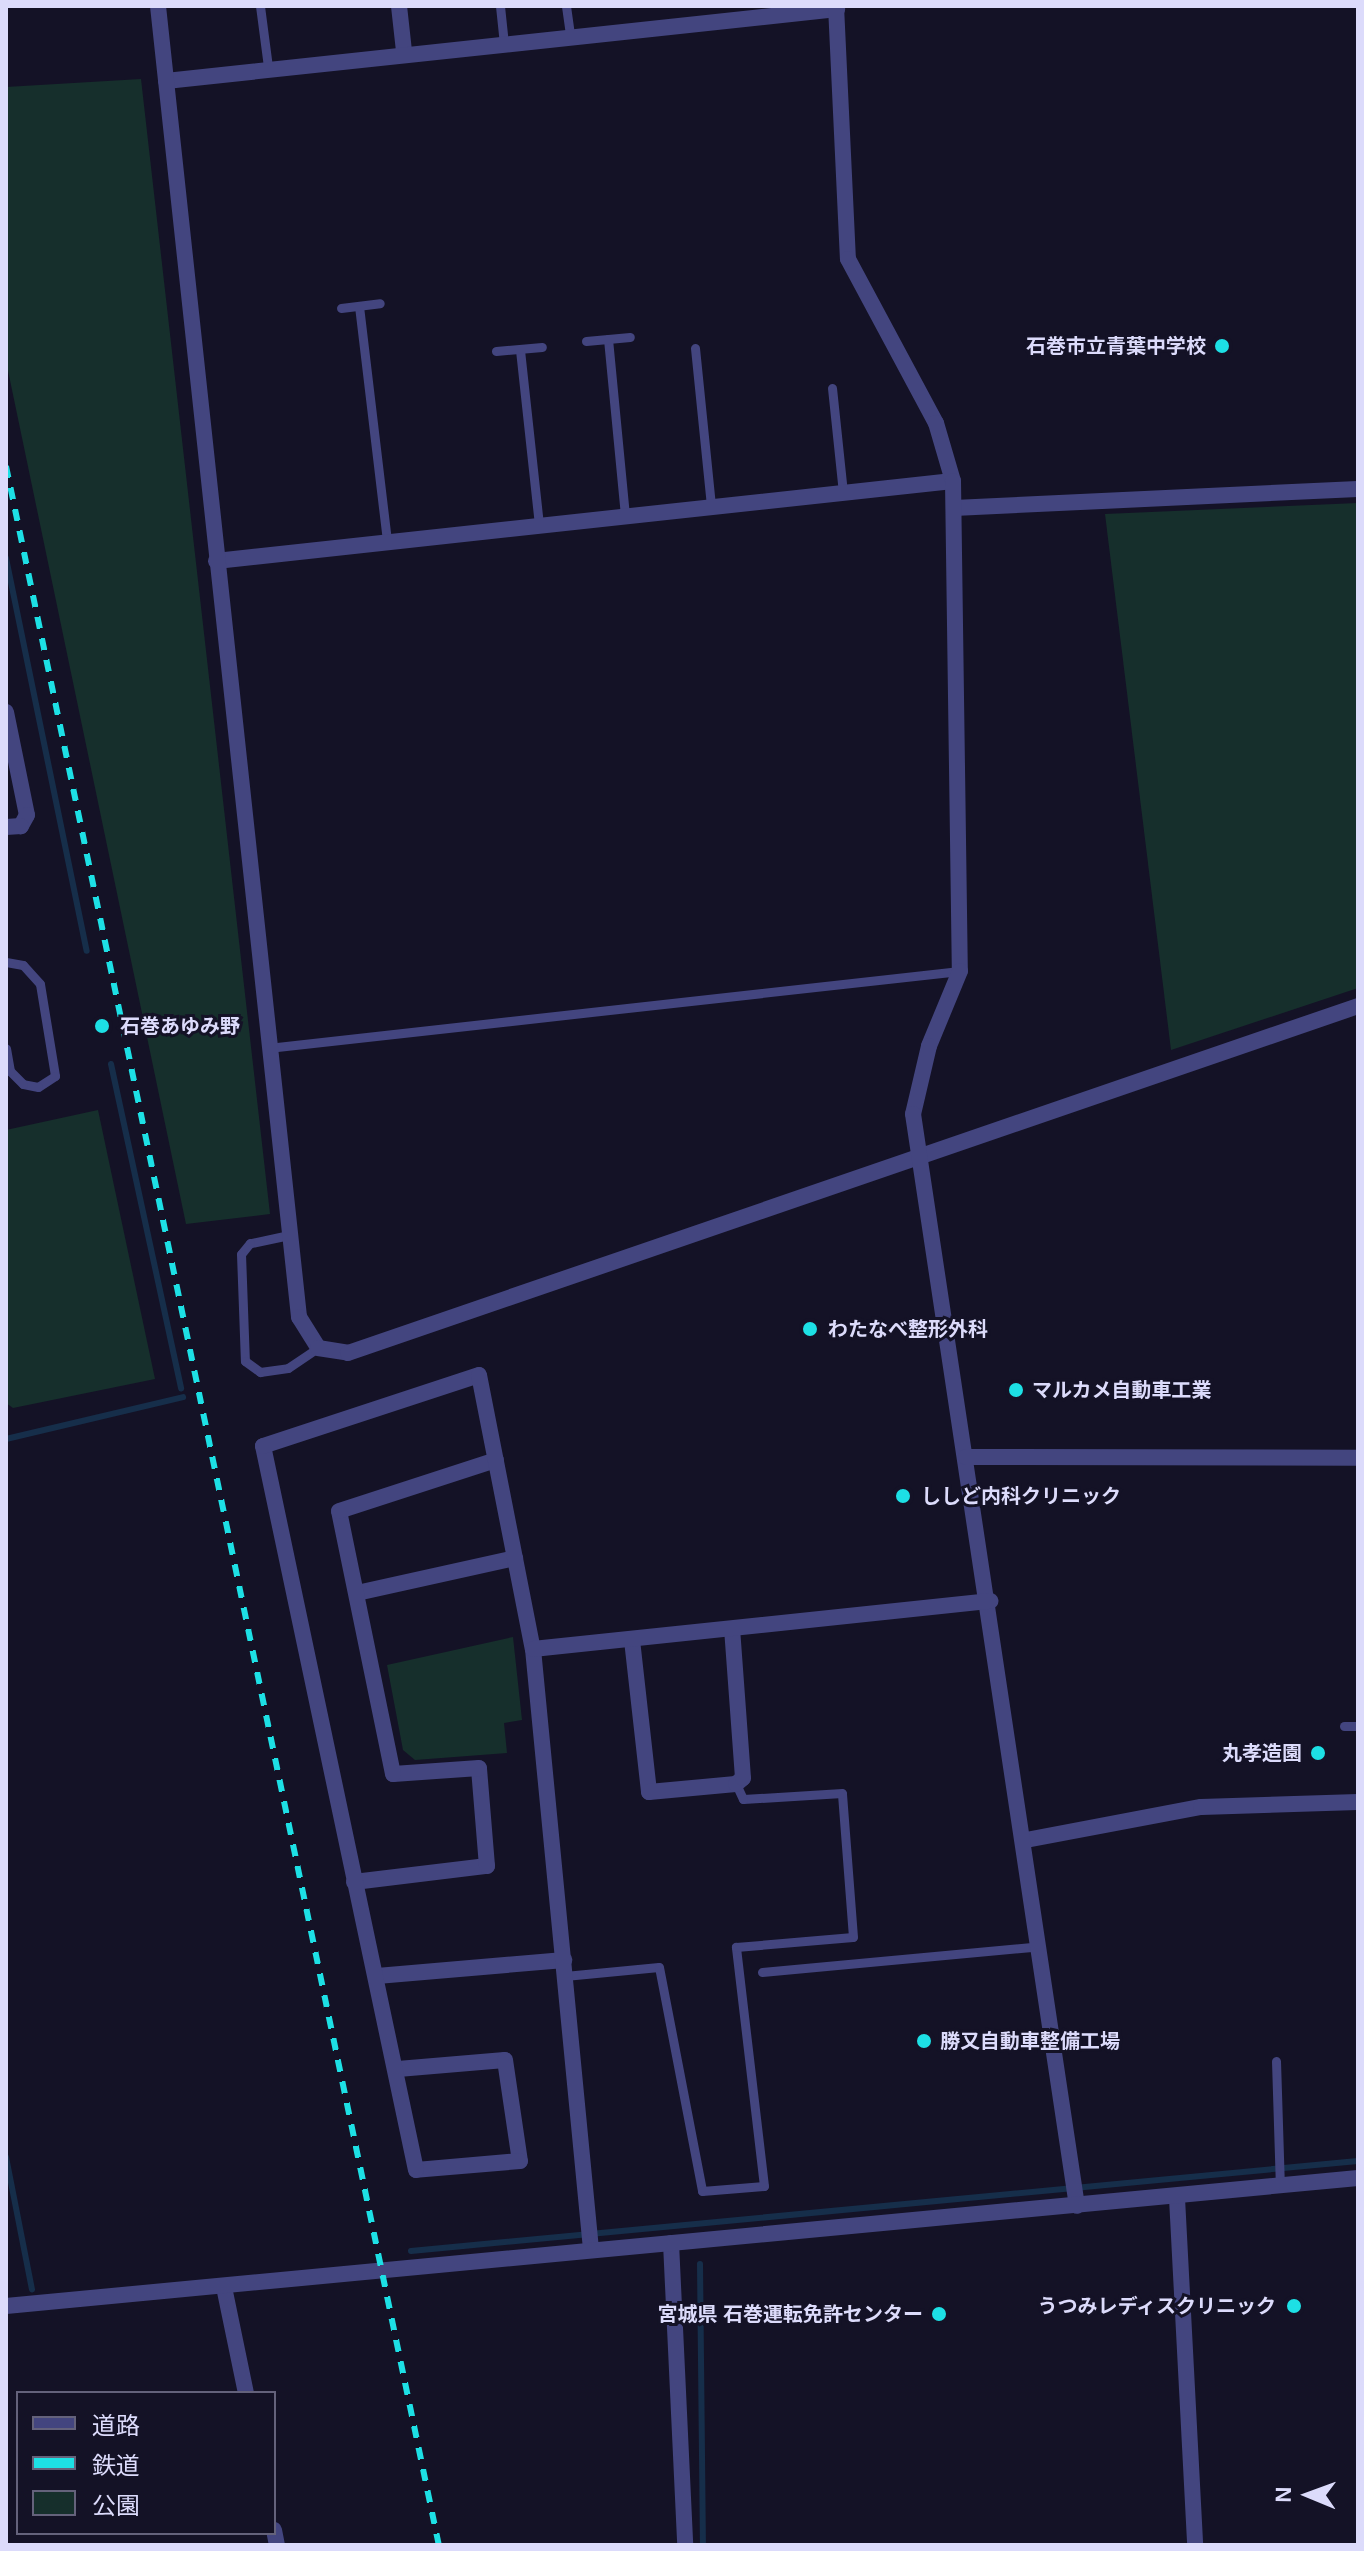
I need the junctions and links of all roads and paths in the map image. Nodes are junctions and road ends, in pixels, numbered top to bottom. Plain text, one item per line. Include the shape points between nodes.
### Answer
1 (158, 6) edge
2 (260, 6) edge
3 (399, 6) edge
4 (500, 6) edge
5 (566, 6) edge
6 (837, 8) edge
7 (570, 36) junction
8 (504, 43) junction
9 (404, 51) junction
10 (268, 67) junction
11 (166, 81) junction
12 (380, 303) dead end
13 (359, 306) junction
14 (341, 308) dead end
15 (630, 337) dead end
16 (608, 339) junction
17 (586, 341) dead end
18 (542, 347) dead end
19 (695, 348) dead end
20 (520, 350) junction
21 (496, 351) dead end
22 (832, 388) dead end
23 (953, 481) junction
24 (1358, 489) edge
25 (843, 493) junction
26 (711, 506) junction
27 (954, 508) junction
28 (625, 515) junction
29 (539, 525) junction
30 (387, 542) junction
31 (216, 561) junction
32 (6, 712) edge
33 (6, 827) edge
34 (11, 963) edge
35 (6, 971) edge
36 (960, 971) junction
37 (1358, 1006) edge
38 (6, 1048) edge
39 (268, 1048) junction
40 (917, 1156) junction
41 (289, 1235) junction
42 (318, 1348) junction
43 (966, 1457) junction
44 (1358, 1458) edge
45 (496, 1460) junction
46 (515, 1558) junction
47 (357, 1593) junction
48 (990, 1601) junction
49 (732, 1629) junction
50 (632, 1640) junction
51 (533, 1649) junction
52 (1344, 1726) dead end
53 (1358, 1726) edge
54 (736, 1784) junction
55 (1358, 1802) edge
56 (1026, 1840) junction
57 (354, 1882) junction
58 (1040, 1946) junction
59 (564, 1968) junction
60 (762, 1972) dead end
61 (377, 1976) junction
62 (1276, 2061) dead end
63 (398, 2069) junction
64 (1358, 2178) edge
65 (1280, 2186) junction
66 (1177, 2198) junction
67 (1077, 2206) junction
68 (671, 2243) junction
69 (591, 2249) junction
70 (224, 2287) junction
71 (6, 2306) edge
72 (246, 2391) edge
73 (685, 2545) edge
74 (1195, 2545) edge

1 - 11 street
2 - 10 lane
3 - 9 street
4 - 8 lane
5 - 7 lane
6 - 7 street
6 - 23 street via 848,259 936,423
7 - 8 street
8 - 9 street
9 - 10 street
10 - 11 street
11 - 31 street
12 - 13 lane
13 - 14 lane
13 - 30 lane
15 - 16 lane
16 - 17 lane
16 - 28 lane
18 - 20 lane
19 - 26 lane
20 - 21 lane
20 - 29 lane
22 - 25 lane
23 - 25 street
23 - 27 street
24 - 27 street
25 - 26 street
26 - 28 street
27 - 36 street
28 - 29 street
29 - 30 street
30 - 31 street
31 - 39 street
32 - 33 street via 27,815 21,826
34 - 35 lane
34 - 38 lane via 40,984 58,1069 44,1085 23,1084 10,1071
36 - 39 lane
36 - 40 street via 918,1084
37 - 40 street
39 - 41 street
40 - 42 street via 348,1353
40 - 43 street
41 - 42 street via 299,1317
41 - 42 lane via 250,1243 241,1254 245,1361 260,1372 288,1368
43 - 44 street
43 - 48 street
45 - 46 street
45 - 47 street via 339,1511
45 - 57 street via 479,1375 263,1446
46 - 47 street
46 - 51 street
47 - 57 street via 393,1774 479,1768 487,1866
48 - 49 street
48 - 56 street
49 - 50 street
49 - 54 street via 743,1778
50 - 51 street
50 - 54 street via 649,1792
51 - 59 street
52 - 53 lane
54 - 59 lane via 743,1799 842,1793 853,1937 736,1947 764,2186 702,2191 659,1967
55 - 56 street via 1201,1807
56 - 58 street
57 - 61 street
58 - 60 lane
58 - 67 street
59 - 61 street
59 - 69 street
61 - 63 street
62 - 65 lane
63 - 63 street via 416,2170 520,2161 505,2060
64 - 65 street
65 - 66 street
66 - 67 street
66 - 74 street
67 - 68 street
68 - 69 street
68 - 73 street
69 - 70 street
70 - 71 street
70 - 72 street

